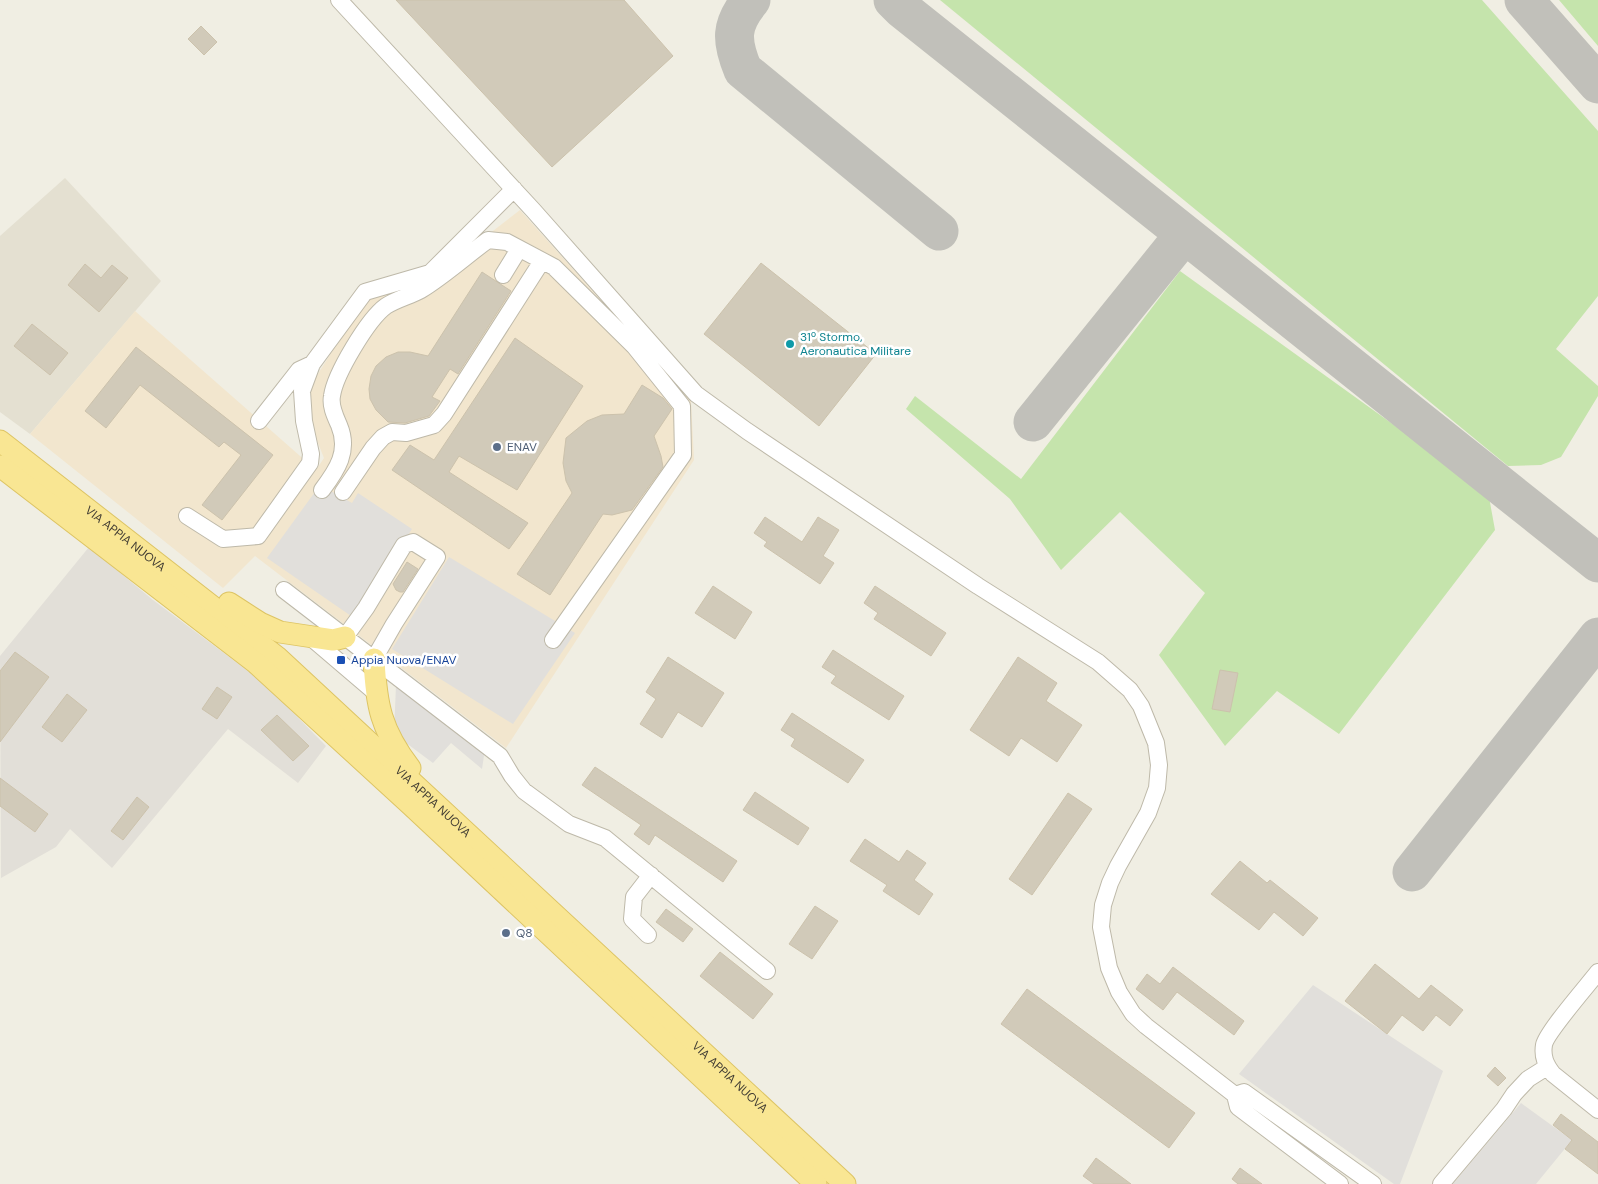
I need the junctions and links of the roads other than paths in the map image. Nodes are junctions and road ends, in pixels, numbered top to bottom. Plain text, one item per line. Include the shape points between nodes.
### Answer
1 (340, 0) edge
2 (514, 189) junction
3 (519, 249) junction
4 (542, 261) junction
5 (503, 275) dead end
6 (312, 364) junction
7 (259, 421) dead end
8 (0, 441) edge
9 (0, 466) edge
10 (322, 490) dead end
11 (343, 492) dead end
12 (187, 516) dead end
13 (147, 554) junction
14 (284, 590) dead end
15 (309, 636) junction
16 (346, 637) junction
17 (553, 640) dead end
18 (374, 658) junction
19 (377, 694) junction
20 (450, 817) junction
21 (651, 875) junction
22 (648, 935) dead end
23 (767, 971) dead end
24 (1598, 972) edge
25 (1547, 1067) junction
26 (1236, 1095) junction
27 (1598, 1110) edge
28 (816, 1184) edge
29 (845, 1184) edge
30 (1340, 1184) edge
31 (1372, 1184) edge
32 (1441, 1184) edge

1 - 2 street
2 - 6 street via 430,273 365,292
2 - 26 street via 696,394 746,431 1098,662 1130,690 1150,724 1156,743 1159,765 1157,788 1148,813 1106,894 1101,927 1106,955 1119,992 1133,1014
3 - 4 street
3 - 5 street
3 - 10 street via 507,242 488,240 420,290 377,314 336,380 331,398 344,442 344,453 336,472
4 - 11 street via 444,414 434,425 406,433 392,432 383,437
4 - 17 street via 554,267 634,346 682,406 683,455
6 - 7 street via 299,370
6 - 12 street via 302,391 310,463 258,536 224,539
8 - 13 main road, VIA APPIA NUOVA
9 - 28 main road, VIA APPIA NUOVA via 256,663
13 - 15 main road via 271,628
13 - 20 main road, VIA APPIA NUOVA via 277,657
14 - 16 street
15 - 16 main road via 333,640
15 - 19 street
16 - 18 street
16 - 18 street via 404,545 413,542 437,557
18 - 19 main road
18 - 21 street via 500,756 524,791 569,824 606,838
19 - 20 main road via 384,725 397,749
20 - 29 main road, VIA APPIA NUOVA
21 - 22 street via 634,897 632,919
21 - 23 street
24 - 25 street via 1545,1040 1543,1056
25 - 27 street
25 - 32 street via 1528,1079 1514,1094
26 - 30 street via 1238,1107
26 - 31 street via 1244,1092

